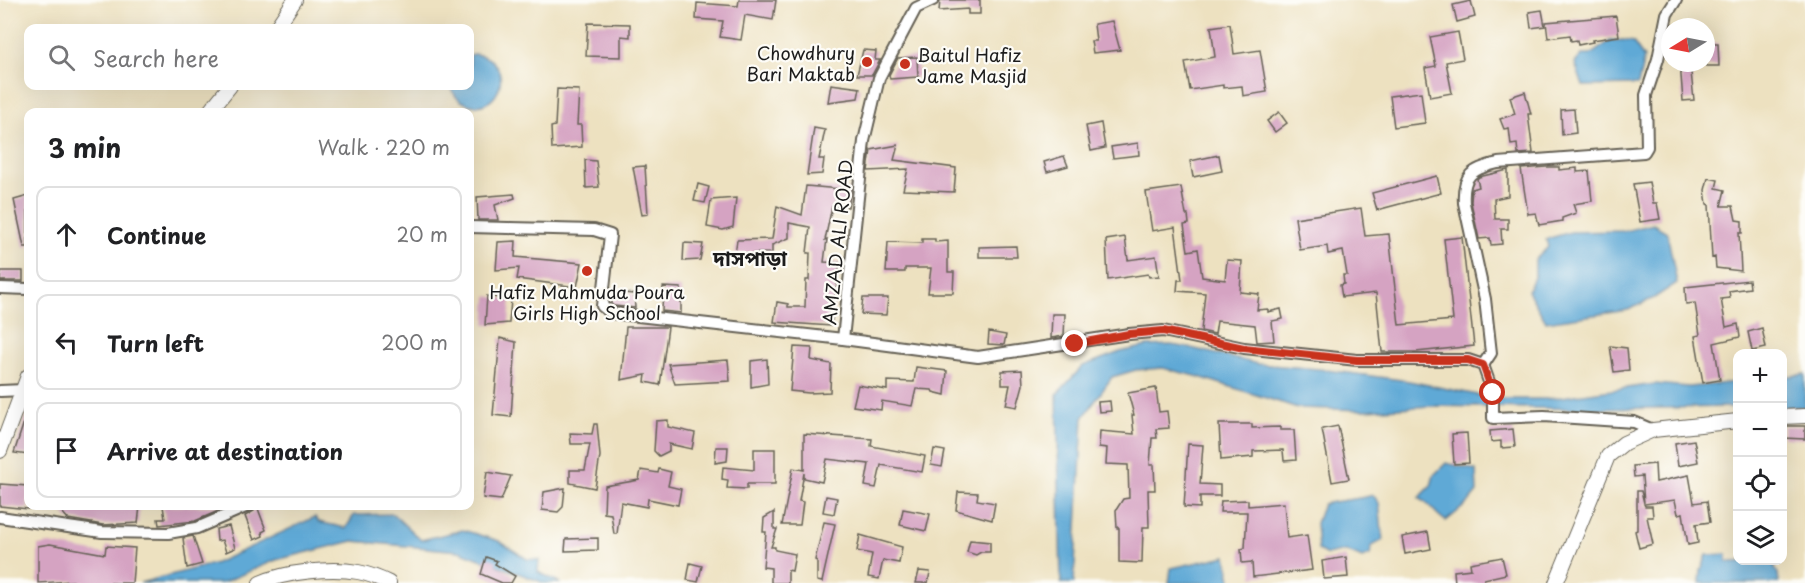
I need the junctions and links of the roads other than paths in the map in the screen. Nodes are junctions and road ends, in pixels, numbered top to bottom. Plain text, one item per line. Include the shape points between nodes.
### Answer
1 (295, 0) edge
2 (933, 0) edge
3 (1676, 0) edge
4 (279, 24) edge
5 (227, 90) edge
6 (212, 108) edge
7 (474, 227) edge
8 (0, 288) edge
9 (24, 289) edge
10 (843, 339) junction
11 (1483, 365) junction
12 (24, 384) edge
13 (24, 388) edge
14 (0, 392) edge
15 (1805, 416) edge
16 (1787, 417) edge
17 (1733, 421) edge
18 (1653, 430) junction
19 (0, 451) edge
20 (239, 510) edge
21 (0, 517) edge
22 (260, 583) edge
23 (388, 583) edge
24 (1556, 583) edge

1 - 4 main road
2 - 10 street, AMZAD ALI ROAD via 916,8 879,78 864,141
3 - 11 street via 1667,14 1646,95 1644,152 1498,164 1480,167 1468,178 1463,190 1464,203 1485,299 1491,352
5 - 6 main road
7 - 10 street, AMZAD ALI ROAD via 594,230 610,235 602,306 611,313
8 - 9 street
10 - 11 street via 978,357 1163,331 1244,348 1357,360 1468,360
11 - 18 street via 1493,393 1493,418 1544,416 1634,422
12 - 14 street
13 - 19 main road
15 - 16 main road
17 - 18 main road
18 - 24 main road via 1624,443 1608,456
20 - 21 street via 197,528 168,533 102,531
22 - 23 main road via 287,575 339,571 357,572

